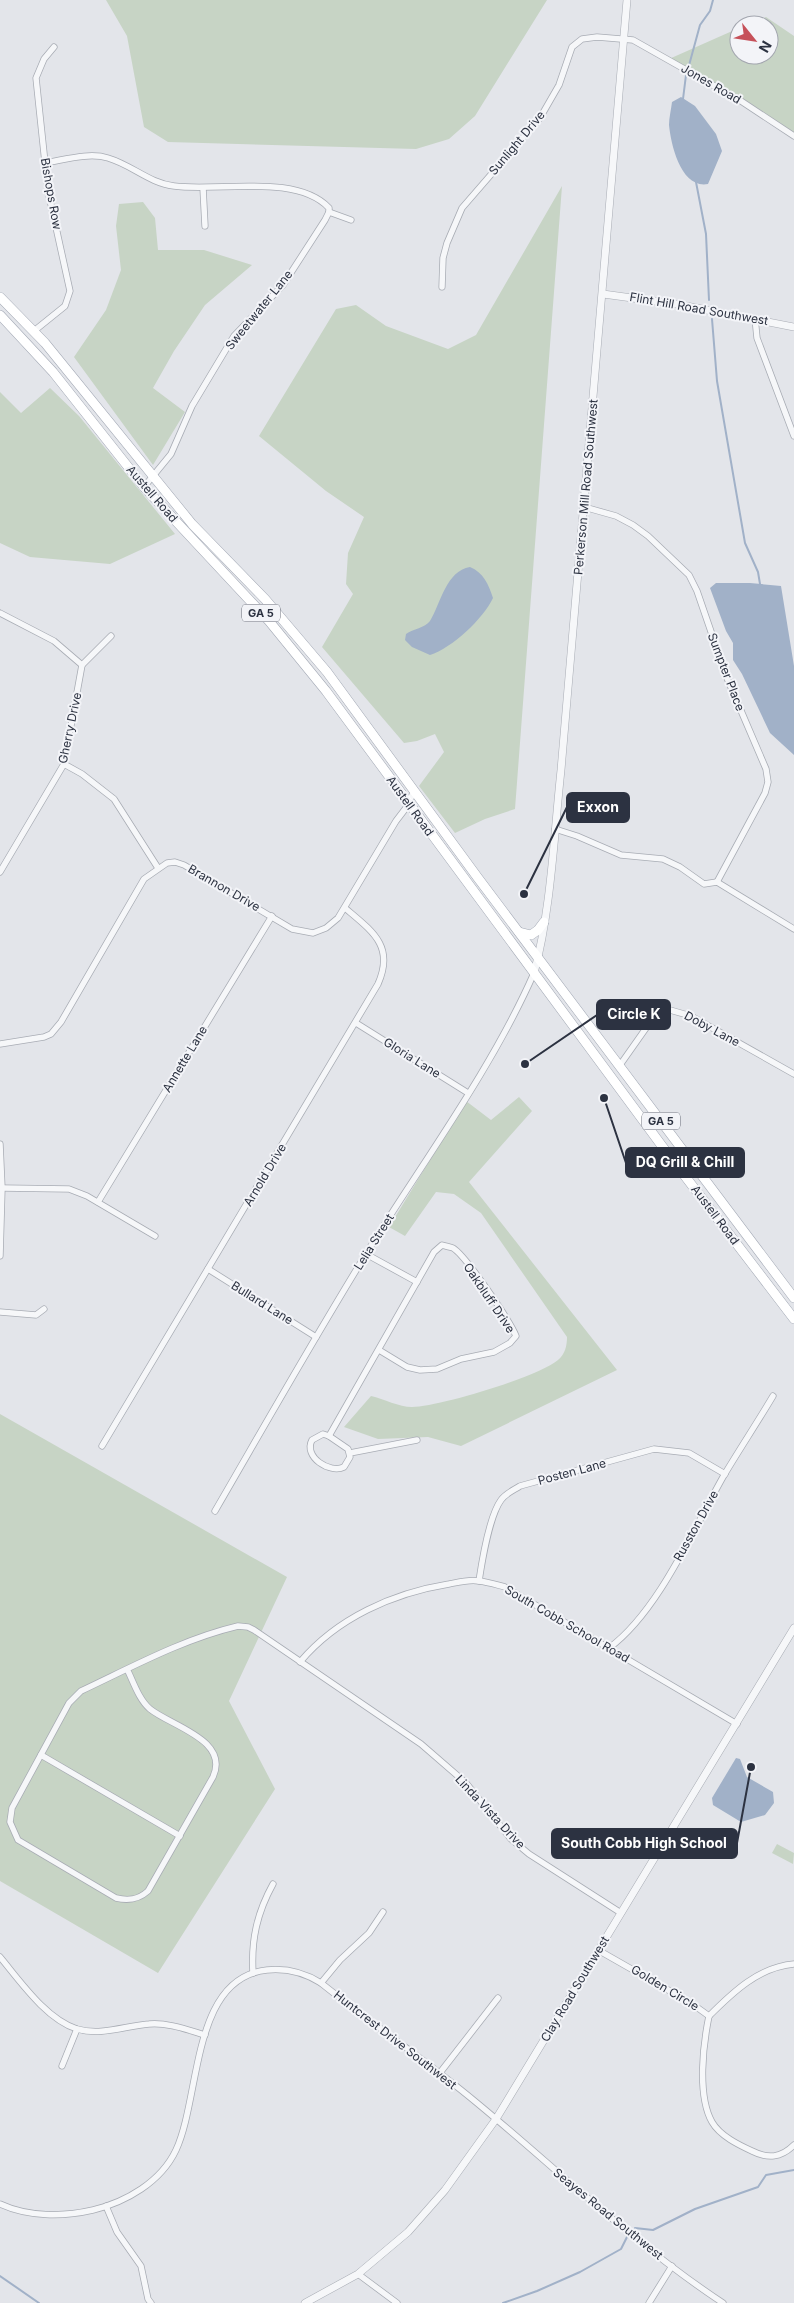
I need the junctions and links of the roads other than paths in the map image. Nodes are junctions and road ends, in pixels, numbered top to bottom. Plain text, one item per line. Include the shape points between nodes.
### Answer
1 (628, 0) edge
2 (625, 39) junction
3 (54, 46) dead end
4 (794, 136) edge
5 (44, 163) junction
6 (203, 188) junction
7 (329, 212) junction
8 (351, 220) dead end
9 (204, 226) dead end
10 (442, 287) dead end
11 (603, 294) junction
12 (0, 297) edge
13 (0, 315) edge
14 (755, 318) junction
15 (794, 327) edge
16 (34, 331) junction
17 (794, 436) edge
18 (153, 476) junction
19 (144, 487) junction
20 (584, 506) junction
21 (2, 614) edge
22 (0, 622) edge
23 (110, 636) dead end
24 (82, 665) junction
25 (64, 764) junction
26 (414, 790) junction
27 (409, 804) junction
28 (555, 829) junction
29 (158, 868) junction
30 (0, 872) edge
31 (717, 882) junction
32 (344, 908) junction
33 (272, 916) junction
34 (544, 922) junction
35 (794, 929) edge
36 (519, 932) junction
37 (539, 957) junction
38 (534, 973) junction
39 (356, 1023) junction
40 (0, 1044) edge
41 (620, 1065) junction
42 (794, 1074) edge
43 (468, 1093) junction
44 (0, 1144) edge
45 (2, 1188) junction
46 (98, 1202) junction
47 (156, 1236) dead end
48 (366, 1254) junction
49 (0, 1256) edge
50 (208, 1269) junction
51 (417, 1282) junction
52 (794, 1298) edge
53 (44, 1309) dead end
54 (0, 1312) edge
55 (794, 1319) edge
56 (316, 1337) junction
57 (378, 1350) junction
58 (773, 1396) dead end
59 (328, 1436) junction
60 (417, 1440) dead end
61 (102, 1446) dead end
62 (350, 1453) junction
63 (725, 1474) junction
64 (215, 1511) dead end
65 (479, 1581) junction
66 (794, 1628) edge
67 (609, 1648) junction
68 (300, 1662) junction
69 (127, 1669) junction
70 (737, 1724) junction
71 (41, 1755) junction
72 (180, 1836) junction
73 (273, 1884) dead end
74 (383, 1912) dead end
75 (621, 1913) junction
76 (598, 1950) junction
77 (0, 1957) edge
78 (794, 1964) edge
79 (253, 1973) junction
80 (322, 1983) junction
81 (498, 1998) dead end
82 (709, 2016) junction
83 (77, 2029) junction
84 (205, 2035) junction
85 (62, 2066) dead end
86 (439, 2074) junction
87 (496, 2119) junction
88 (794, 2145) edge
89 (0, 2204) edge
90 (106, 2206) junction
91 (672, 2266) junction
92 (358, 2274) junction
93 (151, 2303) edge
94 (305, 2303) edge
95 (397, 2303) edge
96 (649, 2303) edge
97 (724, 2303) edge

1 - 2 street, Perkerson Mill Road Southwest
2 - 4 street, Jones Road via 661,54
2 - 10 street, Sunlight Drive via 582,39 572,47 559,85 540,118 459,214 445,250
2 - 11 street, Perkerson Mill Road Southwest
3 - 5 street, Bishops Row via 36,78
5 - 6 street via 91,156 108,158 158,183
5 - 16 street, Bishops Row via 70,291 66,306
6 - 7 street via 265,185 285,188 326,204
6 - 9 street
7 - 8 street
7 - 18 street, Sweetwater Lane via 283,285 234,336 192,406 171,454
11 - 14 street, Flint Hill Road Southwest
11 - 20 street, Perkerson Mill Road Southwest
12 - 16 main road, Austell Road / GA 5
13 - 19 main road, Austell Road / GA 5 via 53,372
14 - 15 street, Flint Hill Road Southwest
14 - 17 street via 757,338
16 - 18 main road, Austell Road / GA 5
18 - 19 street, Sweetwater Lane
18 - 26 main road, Austell Road / GA 5 via 192,524 310,650
19 - 27 main road, Austell Road / GA 5 via 299,657
20 - 28 street, Perkerson Mill Road Southwest
20 - 31 street, Sumpter Place via 633,525 689,575 727,678 766,769 768,782 765,793
21 - 22 street
21 - 24 street via 54,641
23 - 24 street
24 - 25 street, Gherry Drive
25 - 29 street via 114,799
25 - 30 street, Gherry Drive
26 - 27 street, Brannon Drive
26 - 36 main road, Austell Road / GA 5
27 - 32 street, Brannon Drive
27 - 38 main road, Austell Road / GA 5
28 - 31 street via 621,855 663,859 704,884
28 - 34 street, Perkerson Mill Road Southwest
29 - 33 street, Brannon Drive via 175,862 184,865
29 - 40 street via 144,879 62,1022 51,1034
31 - 35 street
32 - 33 street, Brannon Drive via 326,928 313,933 292,928
32 - 39 street, Arnold Drive via 376,934 385,959 378,984
33 - 46 street, Annette Lane
34 - 36 main road via 531,934
34 - 37 street, Perkerson Mill Road Southwest
36 - 37 main road, Austell Road / GA 5
37 - 38 street, Perkerson Mill Road Southwest
37 - 41 main road, Austell Road / GA 5
38 - 43 street, Lelia Street
38 - 55 main road, Austell Road / GA 5
39 - 43 street, Gloria Lane
39 - 50 street, Arnold Drive
41 - 42 street, Doby Lane via 650,1021 660,1011 670,1010 691,1016
41 - 52 main road, Austell Road / GA 5
43 - 48 street, Lelia Street
44 - 45 street
45 - 46 street via 69,1190
45 - 49 street
46 - 47 street
48 - 51 street
48 - 56 street, Lelia Street
50 - 56 street, Bullard Lane
50 - 61 street, Arnold Drive
51 - 57 street, Oakbluff Drive
51 - 57 street, Oakbluff Drive via 434,1252 442,1245 454,1249 476,1275 516,1336 494,1352 429,1370 407,1367
53 - 54 street via 36,1315
56 - 64 street, Lelia Street
57 - 59 street, Oakbluff Drive
58 - 63 street, Russton Drive
59 - 62 street
59 - 62 street, Oakbluff Drive via 319,1435 312,1440 310,1448 314,1458 332,1469 340,1469 348,1465
60 - 62 street
63 - 65 street, Posten Lane via 689,1453 654,1449 520,1486 507,1494 498,1506 484,1550
63 - 67 street, Russton Drive via 653,1600
65 - 67 street, South Cobb School Road via 505,1587
65 - 68 street, South Cobb School Road via 400,1595 344,1623
66 - 70 street, Clay Road Southwest
67 - 70 street, South Cobb School Road
68 - 69 street, Linda Vista Drive via 248,1627 238,1626
68 - 75 street, Linda Vista Drive via 421,1744 466,1783 495,1821 529,1854
69 - 71 street, Linda Vista Drive via 73,1697
69 - 72 street, Linda Vista Drive via 149,1708 203,1740 216,1759 214,1777
70 - 75 street, Clay Road Southwest
71 - 72 street
71 - 72 street, Linda Vista Drive via 12,1808 10,1822 18,1840 35,1852 116,1898 129,1900 148,1891
73 - 79 street via 254,1932
74 - 80 street via 369,1933 340,1960
75 - 76 street, Clay Road Southwest
76 - 82 street, Golden Circle
76 - 87 street, Clay Road Southwest
77 - 83 street via 37,2001
78 - 82 street via 770,1970 746,1982
79 - 80 street, Huntcrest Drive Southwest via 278,1969 311,1976
79 - 84 street via 234,1983 224,1993
80 - 86 street, Huntcrest Drive Southwest
81 - 86 street
82 - 88 street, Golden Circle via 703,2078 706,2108 712,2122 736,2143 766,2157 780,2155
83 - 84 street via 100,2032 151,2024
83 - 85 street
84 - 90 street via 191,2101 176,2150 155,2178 124,2200
86 - 87 street, Huntcrest Drive Southwest
87 - 91 street, Seayes Road Southwest
87 - 92 street, Clay Road Southwest via 428,2211
89 - 90 street via 41,2214 77,2214
90 - 93 street via 118,2232 141,2266
91 - 96 street
91 - 97 street, Seayes Road Southwest
92 - 94 street, Clay Road Southwest
92 - 95 street

